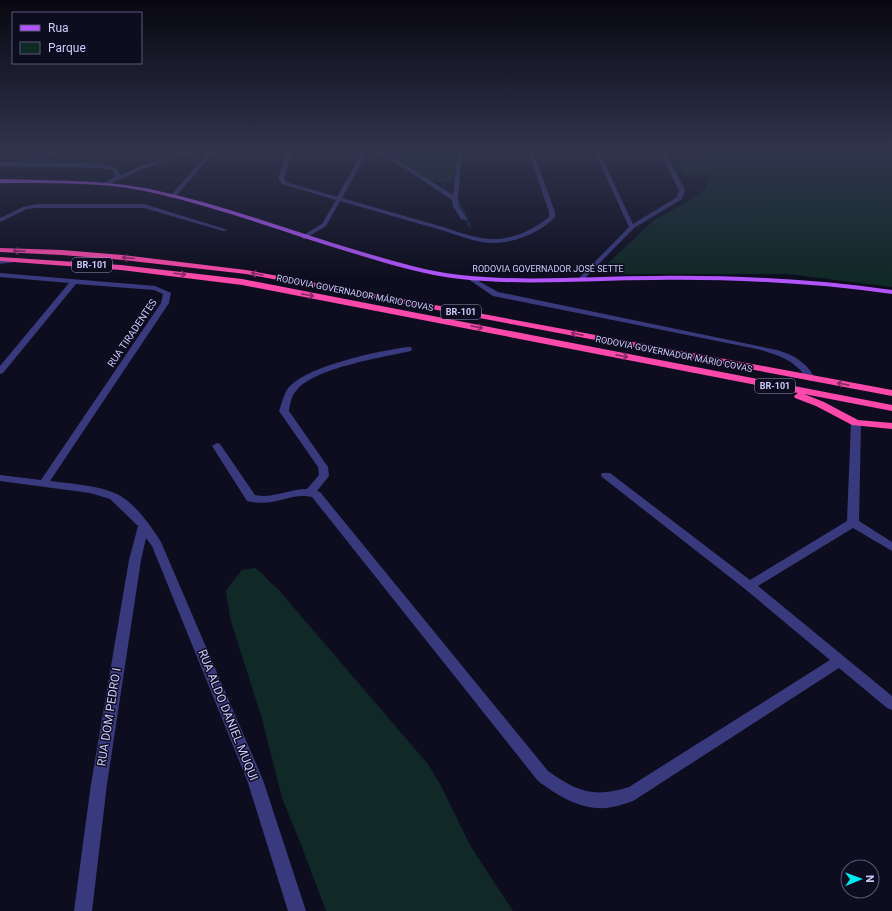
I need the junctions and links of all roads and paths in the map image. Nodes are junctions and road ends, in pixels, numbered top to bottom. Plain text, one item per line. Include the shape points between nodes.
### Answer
1 (166, 194) edge
2 (321, 194) edge
3 (342, 194) edge
4 (446, 194) edge
5 (455, 194) edge
6 (545, 194) edge
7 (616, 194) edge
8 (682, 194) edge
9 (174, 195) joint
10 (339, 198) junction
11 (454, 199) junction
12 (464, 219) dead end
13 (0, 220) edge
14 (632, 227) junction
15 (225, 230) dead end
16 (304, 237) junction
17 (0, 250) edge
18 (0, 259) edge
19 (25, 260) junction
20 (0, 262) edge
21 (0, 275) edge
22 (470, 278) junction
23 (581, 279) junction
24 (74, 282) junction
25 (892, 292) edge
26 (408, 349) dead end
27 (0, 371) edge
28 (712, 374) junction
29 (811, 378) junction
30 (881, 391) junction
31 (892, 393) edge
32 (838, 398) junction
33 (892, 408) edge
34 (836, 412) junction
35 (856, 423) junction
36 (891, 426) edge
37 (217, 446) dead end
38 (606, 475) dead end
39 (0, 478) edge
40 (44, 483) junction
41 (310, 492) junction
42 (853, 524) junction
43 (144, 525) junction
44 (892, 547) edge
45 (749, 586) junction
46 (840, 661) junction
47 (892, 704) edge
48 (83, 911) edge
49 (297, 911) edge

1 - 9 main road, RODOVIA GOVERNADOR JOSÉ SETTE
2 - 10 street
3 - 10 street
4 - 11 street
5 - 11 street
6 - 10 street via 552,217 544,224 510,239 499,241 485,240
7 - 14 street
8 - 14 street via 675,202
9 - 16 main road, RODOVIA GOVERNADOR JOSÉ SETTE
10 - 16 street via 324,225
11 - 12 street
13 - 15 street via 25,208 36,206 132,205 154,208
14 - 23 street
16 - 22 main road, RODOVIA GOVERNADOR JOSÉ SETTE via 415,270
29 -> 17 highway, RODOVIA GOVERNADOR MÁRIO COVAS / BR-101 via 246,272 122,257
18 - 19 highway, RODOVIA GOVERNADOR MÁRIO COVAS / BR-101
19 - 20 street
19 -> 28 highway, RODOVIA GOVERNADOR MÁRIO COVAS / BR-101 via 96,265 242,282
21 - 24 street, RUA TIRADENTES
22 - 23 main road, RODOVIA GOVERNADOR JOSÉ SETTE
22 - 29 street via 496,294 782,354 795,358 806,368
23 - 25 main road, RODOVIA GOVERNADOR JOSÉ SETTE via 770,278 825,282
24 - 27 street
24 - 40 street, RUA TIRADENTES via 155,288 167,293 167,298
26 - 41 street via 390,351 310,376 293,388 284,411 323,467 324,476
28 - 32 highway, RODOVIA GOVERNADOR MÁRIO COVAS / BR-101
28 - 34 highway via 788,393
30 -> 29 highway, RODOVIA GOVERNADOR MÁRIO COVAS / BR-101
30 - 31 highway, RODOVIA GOVERNADOR MÁRIO COVAS / BR-101
30 - 32 highway via 848,393
32 - 33 highway, RODOVIA GOVERNADOR MÁRIO COVAS / BR-101
32 - 34 highway via 832,402
34 - 35 highway
35 - 36 highway
35 - 42 street
37 - 41 street via 251,498 264,500 298,492
38 - 45 street
39 - 40 street, RUA ALDO DANIEL MUQUI
40 - 43 street, RUA ALDO DANIEL MUQUI via 91,490 114,497
41 - 46 street via 316,494 543,776 564,791 587,799 611,800 634,793
42 - 44 street
42 - 45 street
43 - 48 street, RUA DOM PEDRO I via 135,560 100,776
43 - 49 street, RUA ALDO DANIEL MUQUI via 157,545 255,780
45 - 46 street
46 - 47 street

